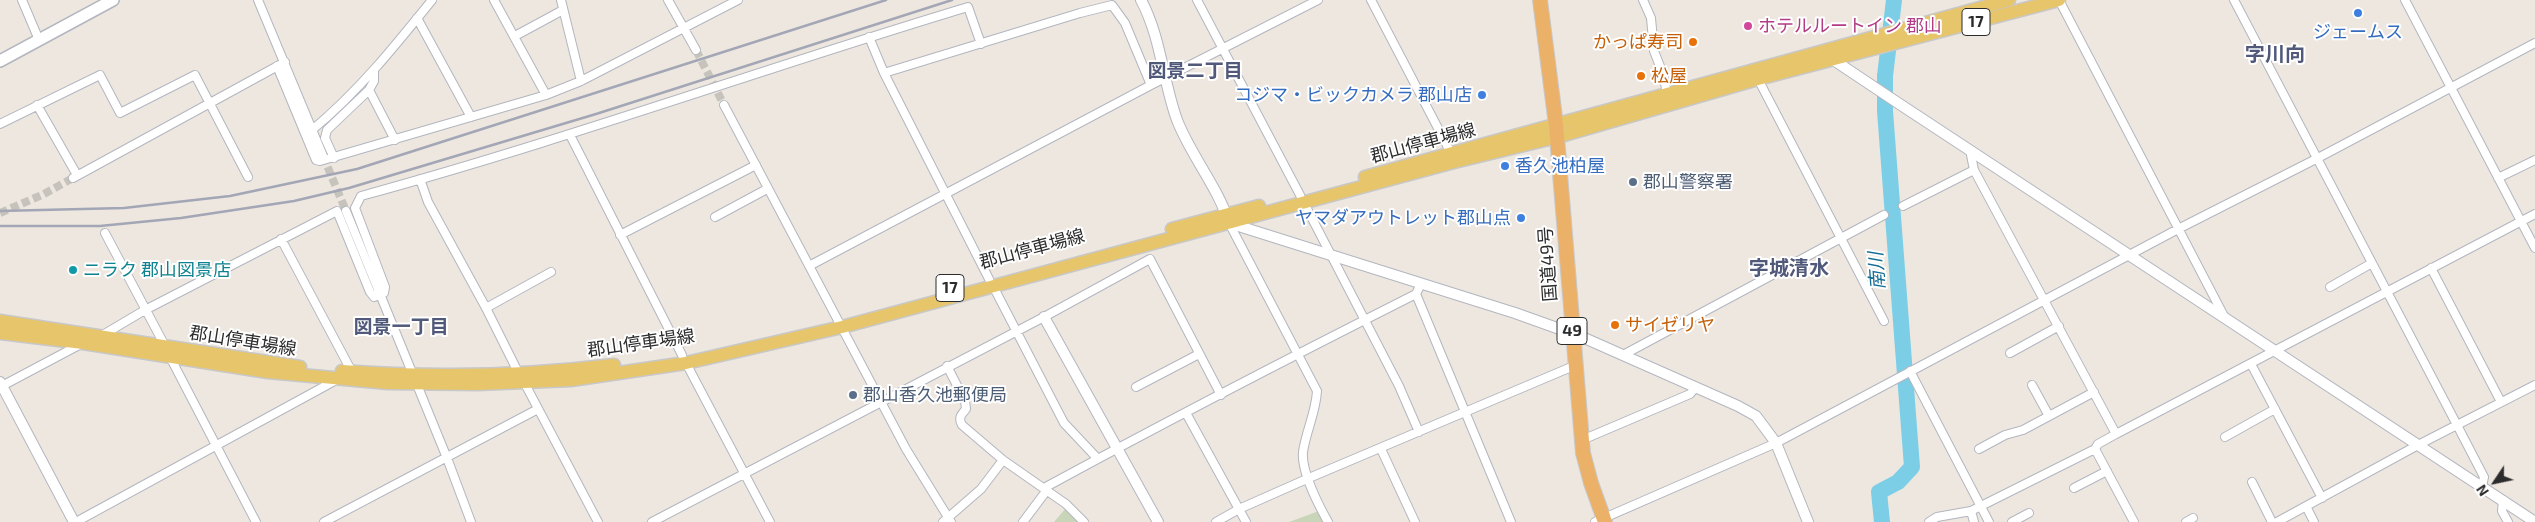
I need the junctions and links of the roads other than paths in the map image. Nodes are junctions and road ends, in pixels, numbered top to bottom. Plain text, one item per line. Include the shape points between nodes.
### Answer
1 (22, 0) edge
2 (113, 0) edge
3 (258, 0) edge
4 (432, 0) edge
5 (494, 0) edge
6 (561, 0) edge
7 (668, 0) edge
8 (738, 0) edge
9 (1141, 0) edge
10 (1197, 0) edge
11 (1318, 0) edge
12 (1371, 0) edge
13 (1540, 0) edge
14 (1643, 0) edge
15 (2009, 0) edge
16 (2059, 0) edge
17 (2234, 0) edge
18 (2405, 0) edge
19 (563, 10) junction
20 (417, 18) junction
21 (683, 28) junction
22 (515, 36) junction
23 (869, 37) junction
24 (39, 40) junction
25 (2535, 42) edge
26 (981, 44) junction
27 (1223, 48) junction
28 (696, 50) tunnel mouth
29 (1833, 55) junction
30 (0, 61) edge
31 (285, 62) junction
32 (277, 66) junction
33 (374, 71) junction
34 (884, 73) junction
35 (1164, 79) junction
36 (1758, 79) junction
37 (581, 81) junction
38 (1152, 85) junction
39 (2451, 87) junction
40 (369, 90) junction
41 (1667, 92) junction
42 (546, 94) junction
43 (210, 102) junction
44 (37, 105) junction
45 (724, 105) tunnel mouth
46 (471, 117) junction
47 (0, 124) edge
48 (312, 130) junction
49 (1556, 131) junction
50 (570, 135) junction
51 (395, 140) junction
52 (1970, 150) junction
53 (323, 156) tunnel mouth
54 (334, 158) junction
55 (1452, 158) junction
56 (2316, 159) junction
57 (2535, 160) edge
58 (756, 166) junction
59 (1974, 170) junction
60 (248, 177) dead end
61 (2498, 178) junction
62 (420, 180) junction
63 (768, 189) junction
64 (945, 196) junction
65 (1302, 199) junction
66 (1903, 206) dead end
67 (355, 208) junction
68 (346, 210) tunnel mouth
69 (337, 211) junction
70 (2535, 214) edge
71 (1884, 215) dead end
72 (715, 217) dead end
73 (1227, 219) junction
74 (2521, 221) junction
75 (2180, 228) junction
76 (104, 233) dead end
77 (620, 235) junction
78 (1840, 238) junction
79 (281, 239) junction
80 (2535, 248) edge
81 (1332, 255) junction
82 (2131, 256) junction
83 (2372, 263) junction
84 (809, 266) junction
85 (2432, 268) junction
86 (550, 272) dead end
87 (991, 282) junction
88 (1420, 284) junction
89 (2330, 287) dead end
90 (2386, 292) junction
91 (1416, 294) junction
92 (381, 295) junction
93 (2045, 301) junction
94 (486, 308) junction
95 (145, 310) junction
96 (1044, 317) junction
97 (2226, 318) junction
98 (1365, 320) junction
99 (0, 321) edge
100 (1884, 321) dead end
101 (840, 324) junction
102 (2059, 326) junction
103 (1016, 330) junction
104 (0, 333) edge
105 (1572, 333) junction
106 (100, 337) junction
107 (83, 343) junction
108 (2276, 350) junction
109 (167, 351) junction
110 (1199, 354) junction
111 (1296, 354) junction
112 (2010, 354) dead end
113 (1623, 355) junction
114 (684, 359) junction
115 (2251, 364) junction
116 (1576, 365) junction
117 (947, 366) junction
118 (1910, 371) junction
119 (352, 372) junction
120 (522, 378) junction
121 (338, 379) junction
122 (415, 380) junction
123 (1, 385) edge
124 (2032, 385) dead end
125 (2535, 385) edge
126 (1136, 387) dead end
127 (1696, 387) junction
128 (2094, 392) junction
129 (1221, 395) junction
130 (880, 402) junction
131 (2501, 402) junction
132 (538, 409) junction
133 (2275, 409) junction
134 (1466, 412) junction
135 (1186, 414) junction
136 (2049, 416) junction
137 (2457, 424) junction
138 (1419, 432) junction
139 (2116, 434) junction
140 (2225, 438) dead end
141 (1582, 440) junction
142 (1776, 444) junction
143 (2418, 444) junction
144 (218, 445) junction
145 (1115, 448) junction
146 (1381, 449) junction
147 (1980, 449) dead end
148 (2095, 449) junction
149 (447, 458) junction
150 (1097, 458) junction
151 (1003, 460) junction
152 (2107, 471) junction
153 (744, 472) junction
154 (1309, 478) junction
155 (2252, 482) dead end
156 (2482, 487) junction
157 (2074, 488) dead end
158 (1046, 489) junction
159 (2322, 498) junction
160 (2503, 500) junction
161 (2306, 506) junction
162 (1980, 507) junction
163 (1239, 509) junction
164 (1971, 512) junction
165 (2029, 513) dead end
166 (948, 521) edge
167 (1601, 521) edge
168 (1805, 521) edge
169 (75, 522) edge
170 (256, 522) edge
171 (324, 522) edge
172 (470, 522) edge
173 (598, 522) edge
174 (652, 522) edge
175 (770, 522) edge
176 (1023, 522) edge
177 (1084, 522) edge
178 (1158, 522) edge
179 (1216, 522) edge
180 (1246, 522) edge
181 (1328, 522) edge
182 (1416, 522) edge
183 (1511, 522) edge
184 (1929, 522) edge
185 (1974, 522) edge
186 (1989, 522) edge
187 (2012, 522) edge
188 (2134, 522) edge
189 (2272, 522) edge
190 (2277, 522) edge
191 (2314, 522) edge
192 (2508, 522) edge
193 (2535, 522) edge

1 - 24 street
2 - 24 main road
3 - 31 street
4 - 20 street
5 - 22 street
6 - 19 street
7 - 21 street
8 - 21 street
9 - 35 street via 1152,27
10 - 27 street
11 - 27 street
12 - 55 street
13 - 49 highway, 国道49号 / 49
14 - 41 street via 1651,18 1654,51
15 - 29 main road, 郡山停車場線 / 17 via 1879,35
16 - 29 main road, 郡山停車場線 / 17 via 1880,48
16 - 75 street
17 - 56 street
18 - 39 street
19 - 22 street
19 - 37 street
20 - 33 street
20 - 46 street
21 - 28 street
21 - 37 street
22 - 42 street
23 - 26 street via 968,7
23 - 34 street
23 - 50 street
24 - 30 main road
25 - 39 street
26 - 34 street
26 - 38 street via 1112,5 1125,23
27 - 35 street
27 - 65 street
29 - 36 main road, 郡山停車場線 / 17
29 - 41 main road, 郡山停車場線 / 17
29 - 52 street
31 - 32 street
31 - 48 street
32 - 43 street
32 - 54 street via 316,160
33 - 40 street via 374,82
33 - 48 street
34 - 64 street
35 - 38 street
35 - 73 street via 1178,123
36 - 49 main road, 郡山停車場線 / 17
36 - 78 street
37 - 42 street
38 - 64 street
39 - 56 street
39 - 61 street
40 - 51 street
40 - 54 street via 327,130 325,138
41 - 49 main road, 郡山停車場線 / 17
42 - 46 street
43 - 44 street via 195,75 120,113 100,75
43 - 44 street via 75,177
43 - 60 street
44 - 47 street
45 - 58 street
46 - 51 street
48 - 53 street
49 - 55 main road, 郡山停車場線 / 17
49 - 105 highway, 国道49号 / 49
50 - 62 street
50 - 77 street
51 - 54 street
52 - 59 street
52 - 82 street
55 - 65 main road, 郡山停車場線 / 17
56 - 75 street
56 - 83 street
57 - 61 street
58 - 63 street
58 - 77 street
59 - 66 street
59 - 93 street
61 - 74 street
62 - 67 street via 361,196
62 - 94 street via 428,202
63 - 72 street
63 - 84 street
64 - 84 street
64 - 87 street
65 - 73 main road, 郡山停車場線 / 17
65 - 81 street
67 - 69 street
67 - 92 street via 385,287
68 - 92 street
69 - 79 street
69 - 92 street via 370,292 374,297
70 - 74 street
71 - 78 street
73 - 81 street
73 - 87 main road, 郡山停車場線 / 17
73 - 111 street
74 - 80 street
74 - 85 street
75 - 82 street
75 - 97 street
76 - 95 street
77 - 114 street
78 - 100 street
78 - 113 street
79 - 95 street
79 - 119 street
81 - 88 street
81 - 98 street
82 - 93 street
82 - 97 street
83 - 89 street
83 - 90 street
84 - 101 street
85 - 90 street
85 - 131 street
86 - 94 street
87 - 101 main road, 郡山停車場線 / 17
87 - 103 street
88 - 91 street
88 - 105 street
90 - 108 street
90 - 137 street
91 - 98 street
91 - 134 street
92 - 122 street
93 - 102 street
93 - 118 street
94 - 120 street
95 - 106 street
95 - 109 street
96 - 103 street
96 - 110 street via 1150,259
96 - 145 street
97 - 108 street
98 - 111 street
98 - 138 street
99 - 106 main road, 郡山停車場線 / 17
101 - 114 main road, 郡山停車場線 / 17
101 - 130 street
102 - 112 street
102 - 128 street
103 - 117 street
103 - 150 street via 1064,423
104 - 107 main road, 郡山停車場線 / 17
105 - 113 street
105 - 116 highway, 国道49号 / 49
106 - 109 main road, 郡山停車場線 / 17
107 - 109 main road, 郡山停車場線 / 17
107 - 123 street
108 - 115 street
108 - 143 street
109 - 119 main road, 郡山停車場線 / 17
109 - 121 main road, 郡山停車場線 / 17 via 268,372
109 - 144 street
110 - 126 street
110 - 129 street
111 - 129 street
111 - 154 street via 1317,391 1303,452
113 - 127 street
114 - 120 main road, 郡山停車場線 / 17 via 571,380
114 - 153 street
115 - 133 street
115 - 139 street
116 - 134 street
116 - 141 highway, 国道49号 / 49
117 - 130 street
117 - 151 street via 965,401 966,409 960,416 962,425
118 - 142 street
118 - 162 street
119 - 122 main road, 郡山停車場線 / 17
120 - 122 main road, 郡山停車場線 / 17
120 - 132 street
121 - 122 main road, 郡山停車場線 / 17
121 - 144 street
122 - 149 street
123 - 169 street
124 - 136 street
125 - 131 street
127 - 141 street via 1690,394
127 - 142 street via 1756,416
128 - 136 street
128 - 139 street
129 - 135 street
130 - 153 street
130 - 166 street
131 - 137 street
132 - 149 street
132 - 173 street
133 - 140 street
133 - 159 street
134 - 138 street
134 - 183 street
135 - 145 street
135 - 163 street
136 - 147 street
137 - 143 street
137 - 156 street via 2484,477
138 - 146 street
139 - 148 street
141 - 167 highway, 国道49号 / 49
142 - 167 street
142 - 168 street
143 - 156 street
143 - 159 street
144 - 169 street
144 - 170 street
145 - 150 street
145 - 178 street
146 - 154 street
146 - 182 street
148 - 152 street
148 - 162 street
149 - 171 street
149 - 172 street
150 - 158 street
151 - 158 street
151 - 166 street via 981,489
152 - 157 street
152 - 188 street
153 - 174 street
153 - 175 street
154 - 163 street
154 - 181 street
155 - 189 street
156 - 160 street
158 - 176 street
158 - 177 street
159 - 161 street
160 - 192 street via 2502,511
160 - 193 street
161 - 190 street
161 - 191 street
162 - 164 street
162 - 186 street
163 - 179 street
163 - 180 street
164 - 184 street via 1937,517
164 - 185 street
165 - 187 street

